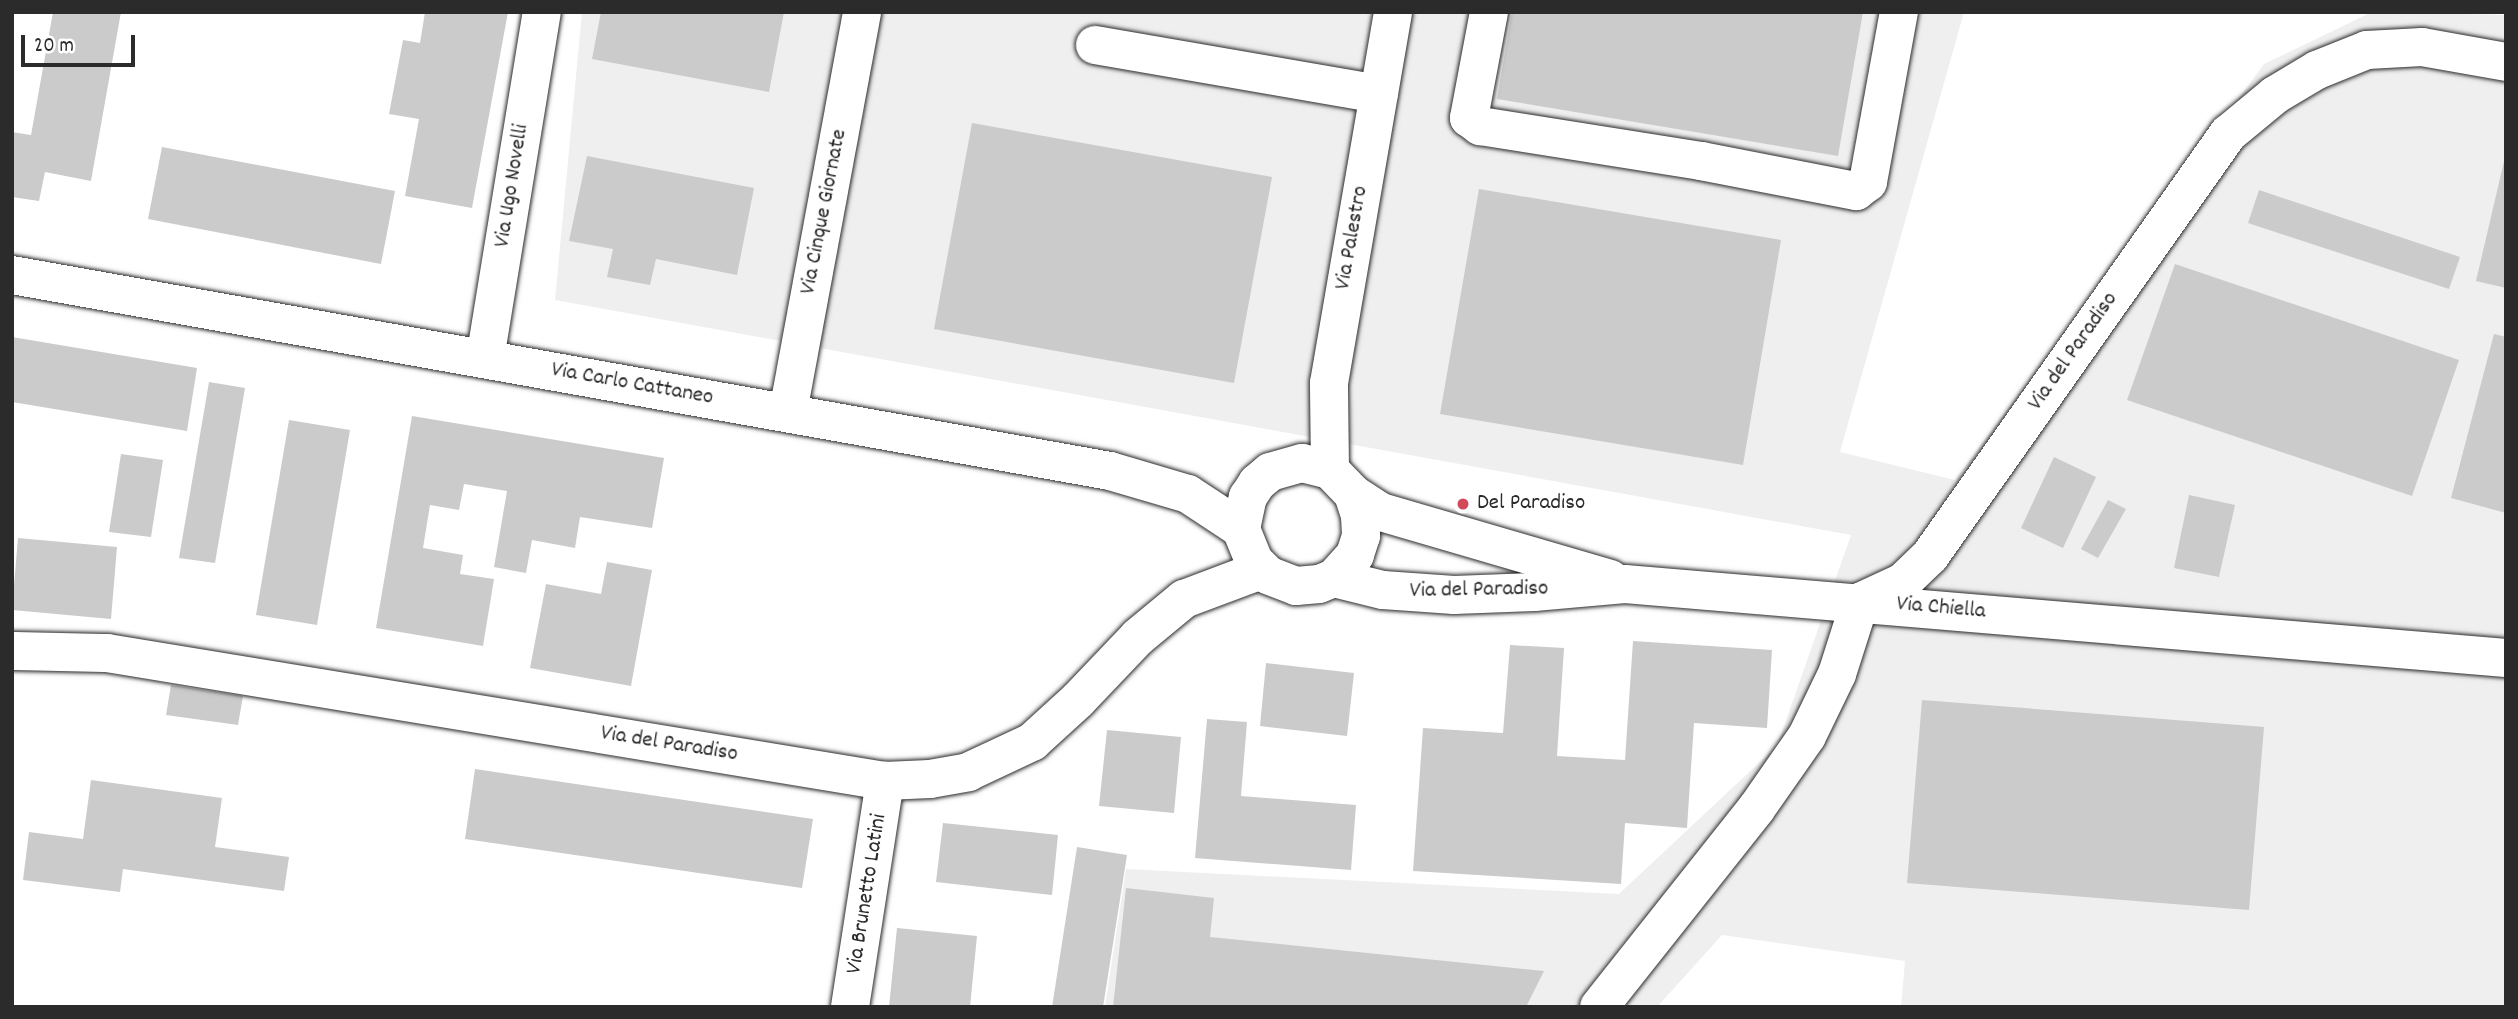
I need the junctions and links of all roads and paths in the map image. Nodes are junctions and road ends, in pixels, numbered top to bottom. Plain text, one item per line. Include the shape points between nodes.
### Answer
1 (542, 12) edge
2 (862, 12) edge
3 (1393, 12) edge
4 (1489, 12) edge
5 (1899, 12) edge
6 (1095, 45) dead end
7 (2506, 62) edge
8 (1378, 94) junction
9 (12, 275) edge
10 (485, 359) junction
11 (1329, 383) junction
12 (788, 411) junction
13 (1287, 465) junction
14 (1341, 482) junction
15 (1241, 528) junction
16 (1261, 570) junction
17 (1334, 578) junction
18 (1625, 584) junction
19 (1860, 602) junction
20 (12, 651) edge
21 (2506, 658) edge
22 (885, 780) junction
23 (850, 1007) edge
24 (1600, 1007) edge

1 - 10 street, Via Ugo Novelli
2 - 12 street, Via Cinque Giornate
3 - 8 street, Via Palestro
4 - 5 street via 1469,118 1480,126 1856,191 1868,182
6 - 8 street
7 - 19 street, Via del Paradiso via 2422,47 2367,50 2317,70 2275,95 2228,134 1930,556 1903,582
8 - 11 street, Via Palestro
9 - 10 street, Via Carlo Cattaneo
10 - 12 street, Via Carlo Cattaneo
11 - 13 street, Via Palestro
11 - 14 street, Via Palestro
12 - 15 street, Via Carlo Cattaneo via 1110,471 1188,494
13 - 14 street, Via del Paradiso via 1302,463
13 - 15 street via 1256,483
14 - 17 street via 1360,516 1361,536 1354,555
14 - 18 street, Via del Paradiso via 1381,512
15 - 16 street
16 - 17 street, Via del Paradiso via 1296,586
16 - 22 street, Via del Paradiso via 1184,599 1138,637 1032,742 968,772
17 - 18 street, Via del Paradiso via 1383,590 1444,595
18 - 19 street, Via del Paradiso
19 - 21 street, Via Chiella
19 - 24 street via 1837,674 1808,736
20 - 22 street, Via del Paradiso via 107,653
22 - 23 street, Via Brunetto Latini

